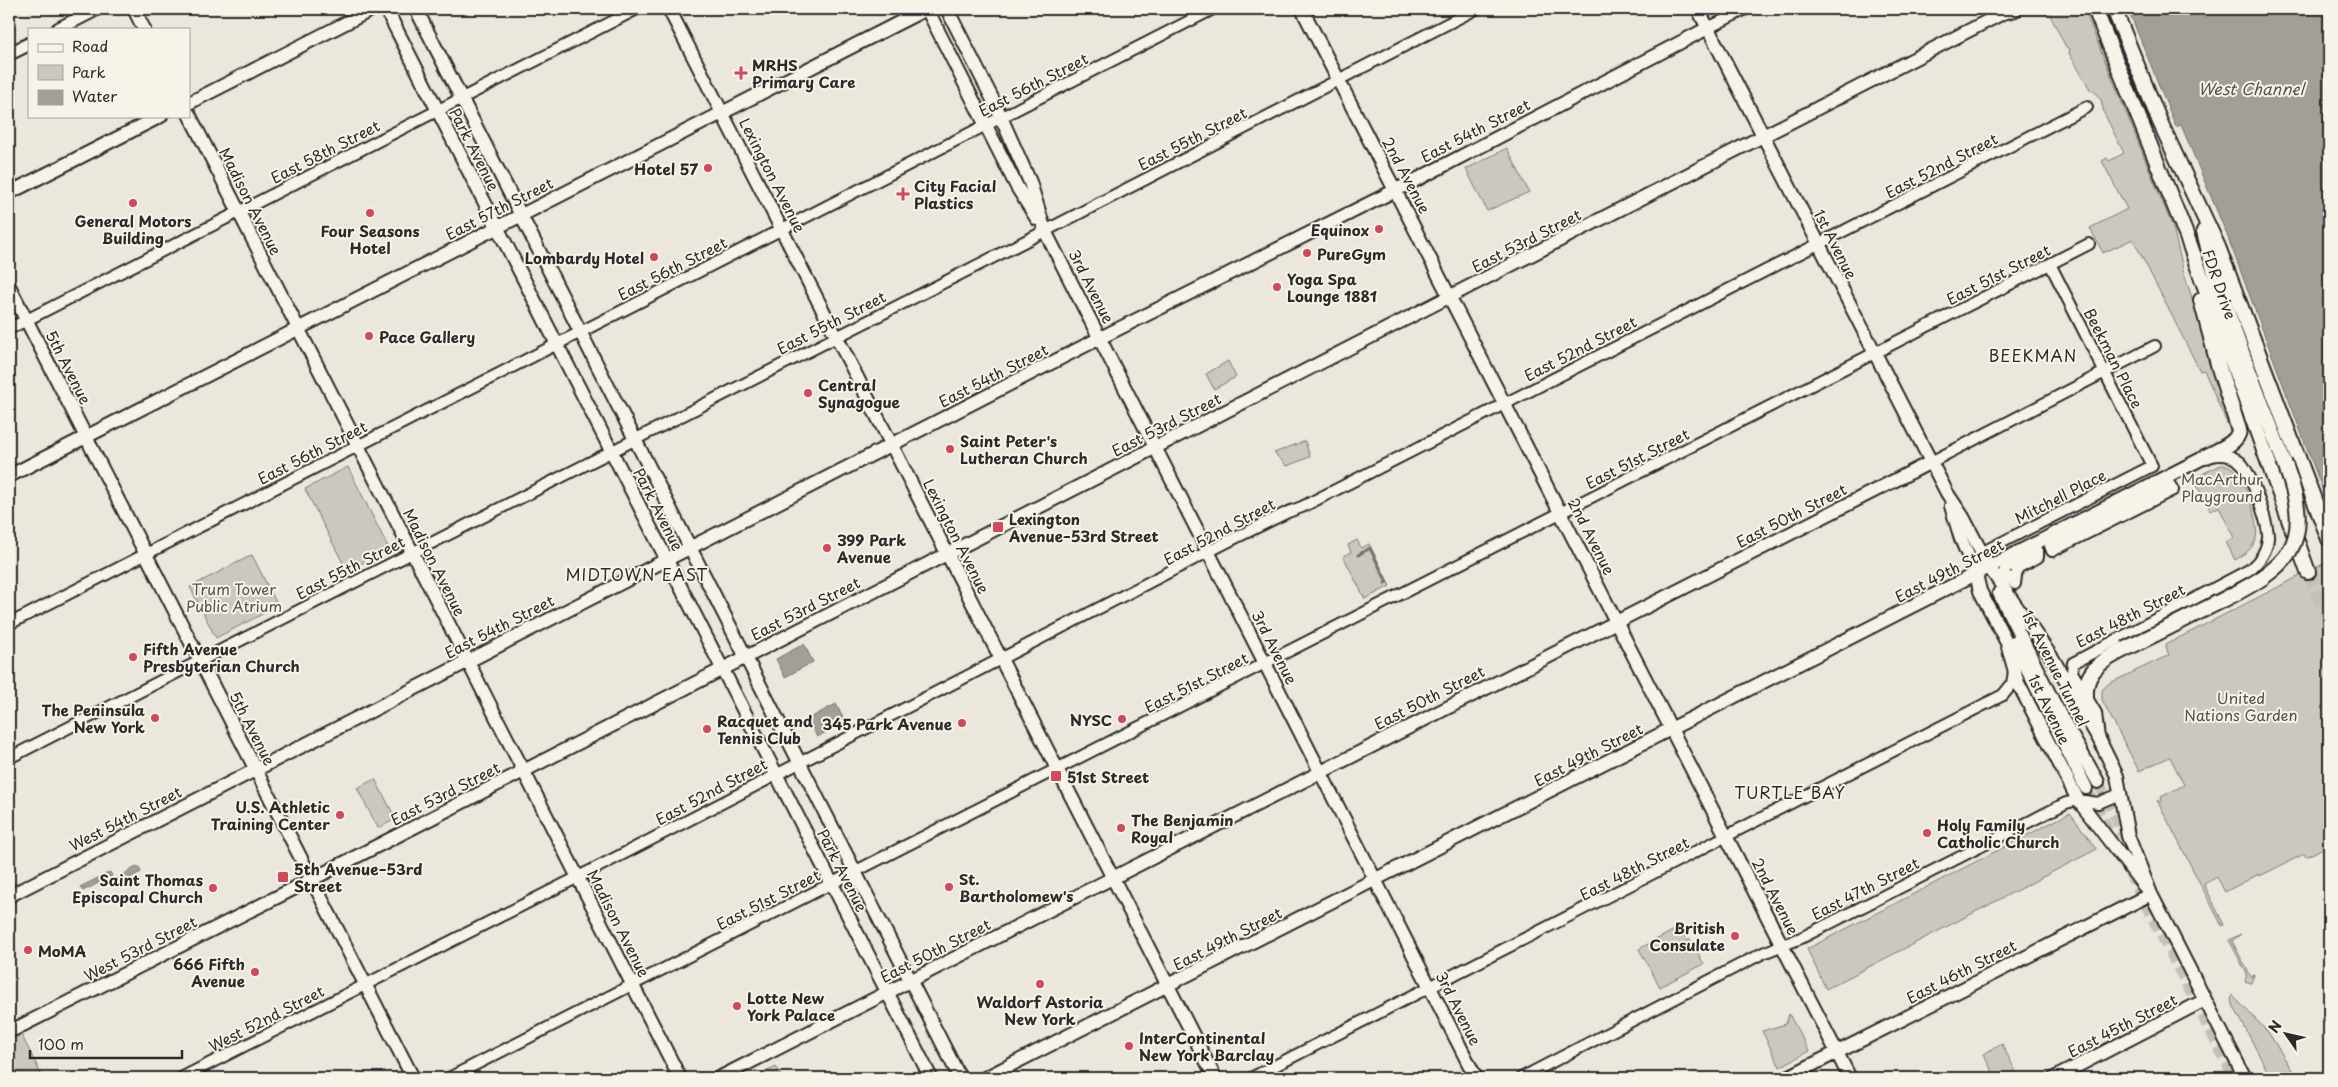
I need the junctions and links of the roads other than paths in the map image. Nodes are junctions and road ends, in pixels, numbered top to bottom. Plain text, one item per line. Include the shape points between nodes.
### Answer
1 (97, 9) edge
2 (134, 9) edge
3 (373, 9) edge
4 (386, 9) edge
5 (416, 9) edge
6 (637, 9) edge
7 (669, 9) edge
8 (926, 9) edge
9 (947, 9) edge
10 (1212, 9) edge
11 (1302, 9) edge
12 (1476, 9) edge
13 (1698, 9) edge
14 (1746, 9) edge
15 (2095, 9) edge
16 (2114, 9) edge
17 (2011, 10) edge
18 (60, 28) edge
19 (144, 28) edge
20 (1708, 28) junction
21 (28, 44) edge
22 (9, 54) edge
23 (1338, 79) junction
24 (462, 98) junction
25 (190, 102) edge
26 (2087, 107) dead end
27 (438, 110) junction
28 (722, 113) junction
29 (190, 116) edge
30 (1001, 117) junction
31 (157, 118) edge
32 (986, 124) junction
33 (1763, 137) junction
34 (1396, 189) junction
35 (9, 193) edge
36 (2198, 206) junction
37 (238, 211) junction
38 (520, 216) junction
39 (497, 228) junction
40 (782, 229) junction
41 (1045, 231) junction
42 (2089, 244) dead end
43 (1818, 246) junction
44 (2050, 264) junction
45 (2198, 269) junction
46 (9, 286) edge
47 (1450, 298) junction
48 (26, 319) junction
49 (9, 329) edge
50 (298, 329) junction
51 (579, 331) junction
52 (836, 336) junction
53 (1100, 338) junction
54 (556, 343) junction
55 (2154, 346) dead end
56 (1874, 355) junction
57 (2104, 373) junction
58 (1504, 404) junction
59 (86, 436) junction
60 (634, 438) junction
61 (892, 445) junction
62 (357, 446) junction
63 (1155, 447) junction
64 (611, 450) junction
65 (2205, 457) junction
66 (1931, 462) junction
67 (2152, 466) joint
68 (9, 476) edge
69 (1947, 493) junction
70 (1562, 513) junction
71 (2329, 539) edge
72 (2050, 546) joint
73 (690, 548) junction
74 (412, 552) junction
75 (947, 553) junction
76 (1209, 553) junction
77 (1981, 553) junction
78 (146, 554) junction
79 (666, 559) junction
80 (1989, 567) junction
81 (2308, 572) tunnel mouth
82 (1976, 574) junction
83 (1617, 621) junction
84 (9, 624) edge
85 (745, 656) junction
86 (1002, 660) junction
87 (200, 661) junction
88 (467, 661) junction
89 (1265, 663) junction
90 (722, 668) junction
91 (2014, 670) junction
92 (2086, 696) junction
93 (1672, 729) junction
94 (2099, 739) junction
95 (9, 758) edge
96 (799, 763) junction
97 (256, 769) junction
98 (1057, 769) junction
99 (523, 771) junction
100 (1320, 771) junction
101 (776, 774) junction
102 (2120, 794) junction
103 (2078, 800) junction
104 (1728, 837) junction
105 (855, 872) junction
106 (578, 878) junction
107 (1112, 878) junction
108 (312, 879) junction
109 (1375, 880) junction
110 (832, 883) junction
111 (2151, 894) junction
112 (9, 896) edge
113 (1782, 946) junction
114 (910, 981) junction
115 (366, 984) junction
116 (633, 985) junction
117 (1168, 986) junction
118 (1430, 988) junction
119 (887, 992) junction
120 (2205, 1000) junction
121 (9, 1032) edge
122 (1837, 1052) junction
123 (181, 1078) edge
124 (413, 1078) edge
125 (449, 1078) edge
126 (680, 1078) edge
127 (719, 1078) edge
128 (931, 1078) edge
129 (960, 1078) edge
130 (985, 1078) edge
131 (1215, 1078) edge
132 (1252, 1078) edge
133 (1476, 1078) edge
134 (1521, 1078) edge
135 (1786, 1078) edge
136 (1850, 1078) edge
137 (2054, 1078) edge
138 (2245, 1078) edge

1 - 18 main road
2 - 19 main road
3 - 25 main road
4 - 27 main road, Park Avenue
5 - 24 main road, Park Avenue
6 - 24 street, East 58th Street
7 - 28 main road, Lexington Avenue
8 - 28 main road, East 57th Street
8 - 32 main road, 3rd Avenue
9 - 30 main road, 3rd Avenue
10 - 30 street, East 56th Street
11 - 23 main road, 2nd Avenue
12 - 23 street, East 55th Street
13 - 20 main road, 1st Avenue
14 - 20 street, East 54th Street
15 - 45 highway, FDR Drive
16 - 36 highway, FDR Drive
17 - 33 main road, East 53rd Street
20 - 33 main road, 1st Avenue
20 - 34 main road, East 54th Street
21 - 22 main road
23 - 34 main road, 2nd Avenue
23 - 41 street, East 55th Street
24 - 27 street, East 58th Street
24 - 38 main road, Park Avenue
26 - 43 street, East 52nd Street
27 - 37 street, East 58th Street
27 - 39 main road, Park Avenue
28 - 38 main road, East 57th Street
28 - 40 main road, Lexington Avenue
29 - 37 main road, Madison Avenue
30 - 32 street, East 56th Street
30 - 41 main road, 3rd Avenue via 1030,182
31 - 35 main road
32 - 40 street, East 56th Street
32 - 41 main road, 3rd Avenue via 1017,187
33 - 43 main road, 1st Avenue
33 - 47 main road, East 53rd Street
34 - 47 main road, 2nd Avenue
34 - 53 main road, East 54th Street
36 - 71 highway, FDR Drive via 2239,301
36 - 92 highway, bridge via 2210,257 2297,496 2299,518 2291,547 2277,568 2256,583 2105,660 2086,682
37 - 48 street, East 58th Street
37 - 50 main road, Madison Avenue
38 - 39 main road, East 57th Street
38 - 51 main road, Park Avenue
39 - 50 main road, East 57th Street
39 - 54 main road, Park Avenue
40 - 51 street, East 56th Street
40 - 52 main road, Lexington Avenue
41 - 52 street, East 55th Street
41 - 53 main road, 3rd Avenue
42 - 44 street, East 51st Street
43 - 56 main road, 1st Avenue
43 - 58 street, East 52nd Street
44 - 56 street, East 51st Street
44 - 57 street, Beekman Place
45 - 65 highway via 2206,322 2239,430 2234,441
45 - 81 highway, FDR Drive
46 - 48 main road, 5th Avenue
47 - 58 main road, 2nd Avenue
47 - 63 main road, East 53rd Street
48 - 49 street, East 58th Street
48 - 59 main road, 5th Avenue
50 - 59 main road, East 57th Street
50 - 62 main road, Madison Avenue
51 - 54 street, East 56th Street
51 - 60 main road, Park Avenue
52 - 60 street, East 55th Street
52 - 61 main road, Lexington Avenue
53 - 61 main road, East 54th Street
53 - 63 main road, 3rd Avenue
54 - 62 street, East 56th Street
54 - 64 main road, Park Avenue
55 - 57 street, East 50th Street
56 - 66 main road, 1st Avenue
56 - 70 street, East 51st Street
57 - 66 street, East 50th Street
57 - 67 street, Beekman Place
58 - 70 main road, 2nd Avenue
58 - 76 street, East 52nd Street
59 - 68 main road, East 57th Street
59 - 78 main road, 5th Avenue
60 - 64 street, East 55th Street
60 - 73 main road, Park Avenue
61 - 73 main road, East 54th Street
61 - 75 main road, Lexington Avenue
62 - 74 main road, Madison Avenue
62 - 78 street, East 56th Street
63 - 75 main road, East 53rd Street
63 - 76 main road, 3rd Avenue
64 - 74 street, East 55th Street
64 - 79 main road, Park Avenue
65 - 80 main road, East 49th Street
65 - 92 street, East 48th Street via 2229,456 2246,469 2268,538 2262,556 2249,570 2074,661 2072,672
66 - 69 main road, 1st Avenue
66 - 83 main road, East 50th Street
67 - 77 street, Mitchell Place
69 - 77 main road, 1st Avenue
69 - 82 main road, 1st Avenue
70 - 83 main road, 2nd Avenue
70 - 89 street, East 51st Street
72 - 72 street via 2052,551 2173,490 2170,485
73 - 79 main road, East 54th Street
73 - 85 main road, Park Avenue
74 - 87 street, East 55th Street
74 - 88 main road, Madison Avenue
75 - 85 main road, East 53rd Street
75 - 86 main road, Lexington Avenue
76 - 86 street, East 52nd Street
76 - 89 main road, 3rd Avenue
77 - 80 main road, 1st Avenue
78 - 84 street, East 56th Street
78 - 87 main road, 5th Avenue
79 - 88 main road, East 54th Street
79 - 90 main road, Park Avenue
80 - 82 main road, East 49th Street
80 - 82 main road, 1st Avenue Tunnel via 2092,785
80 - 94 main road, 1st Avenue via 2053,659
82 - 91 main road, 1st Avenue via 1980,591 2007,643
82 - 93 main road, East 49th Street
83 - 93 main road, 2nd Avenue
83 - 100 main road, East 50th Street
85 - 90 main road, East 53rd Street
85 - 96 main road, Park Avenue
86 - 96 street, East 52nd Street
86 - 98 main road, Lexington Avenue
87 - 95 street, East 55th Street
87 - 97 main road, 5th Avenue
88 - 97 main road, East 54th Street
88 - 99 main road, Madison Avenue
89 - 98 street, East 51st Street
89 - 100 main road, 3rd Avenue
90 - 99 main road, East 53rd Street
90 - 101 main road, Park Avenue
91 - 103 main road, 1st Avenue
91 - 104 street, East 48th Street via 2012,684 2003,695
92 - 94 street, East 48th Street via 2098,719
93 - 104 main road, 2nd Avenue
93 - 109 main road, East 49th Street
94 - 102 main road, 1st Avenue via 2117,776
96 - 101 street, East 52nd Street
96 - 105 main road, Park Avenue
97 - 108 main road, 5th Avenue
97 - 112 main road, West 54th Street
98 - 105 street, East 51st Street
98 - 107 main road, Lexington Avenue
99 - 106 main road, Madison Avenue
99 - 108 main road, East 53rd Street
100 - 107 main road, East 50th Street
100 - 109 main road, 3rd Avenue
101 - 106 street, East 52nd Street
101 - 110 main road, Park Avenue
102 - 103 street, East 47th Street via 2098,803
102 - 111 main road, 1st Avenue via 2130,842
103 - 111 main road, 1st Avenue
103 - 113 street, East 47th Street via 2010,830
104 - 113 main road, 2nd Avenue
104 - 118 street, East 48th Street
105 - 110 street, East 51st Street
105 - 114 main road, Park Avenue
106 - 115 street, East 52nd Street
106 - 116 main road, Madison Avenue
107 - 114 main road, East 50th Street
107 - 117 main road, Lexington Avenue
108 - 115 main road, 5th Avenue
108 - 121 main road, West 53rd Street
109 - 117 main road, East 49th Street
109 - 118 main road, 3rd Avenue
110 - 116 street, East 51st Street
110 - 119 main road, Park Avenue
111 - 120 main road, 1st Avenue
111 - 122 main road, East 46th Street
113 - 122 main road, 2nd Avenue
113 - 134 street, East 47th Street
114 - 119 main road, East 50th Street
114 - 129 main road, Park Avenue
115 - 123 street, West 52nd Street
115 - 124 main road, 5th Avenue
116 - 125 street, East 51st Street
116 - 126 main road, Madison Avenue
117 - 130 main road, East 49th Street
117 - 131 main road, Lexington Avenue
118 - 132 street, East 48th Street
118 - 133 main road, 3rd Avenue
119 - 127 main road, East 50th Street
119 - 128 main road, Park Avenue
120 - 137 main road, East 45th Street
120 - 138 main road, 1st Avenue
122 - 135 main road, East 46th Street
122 - 136 main road, 2nd Avenue

